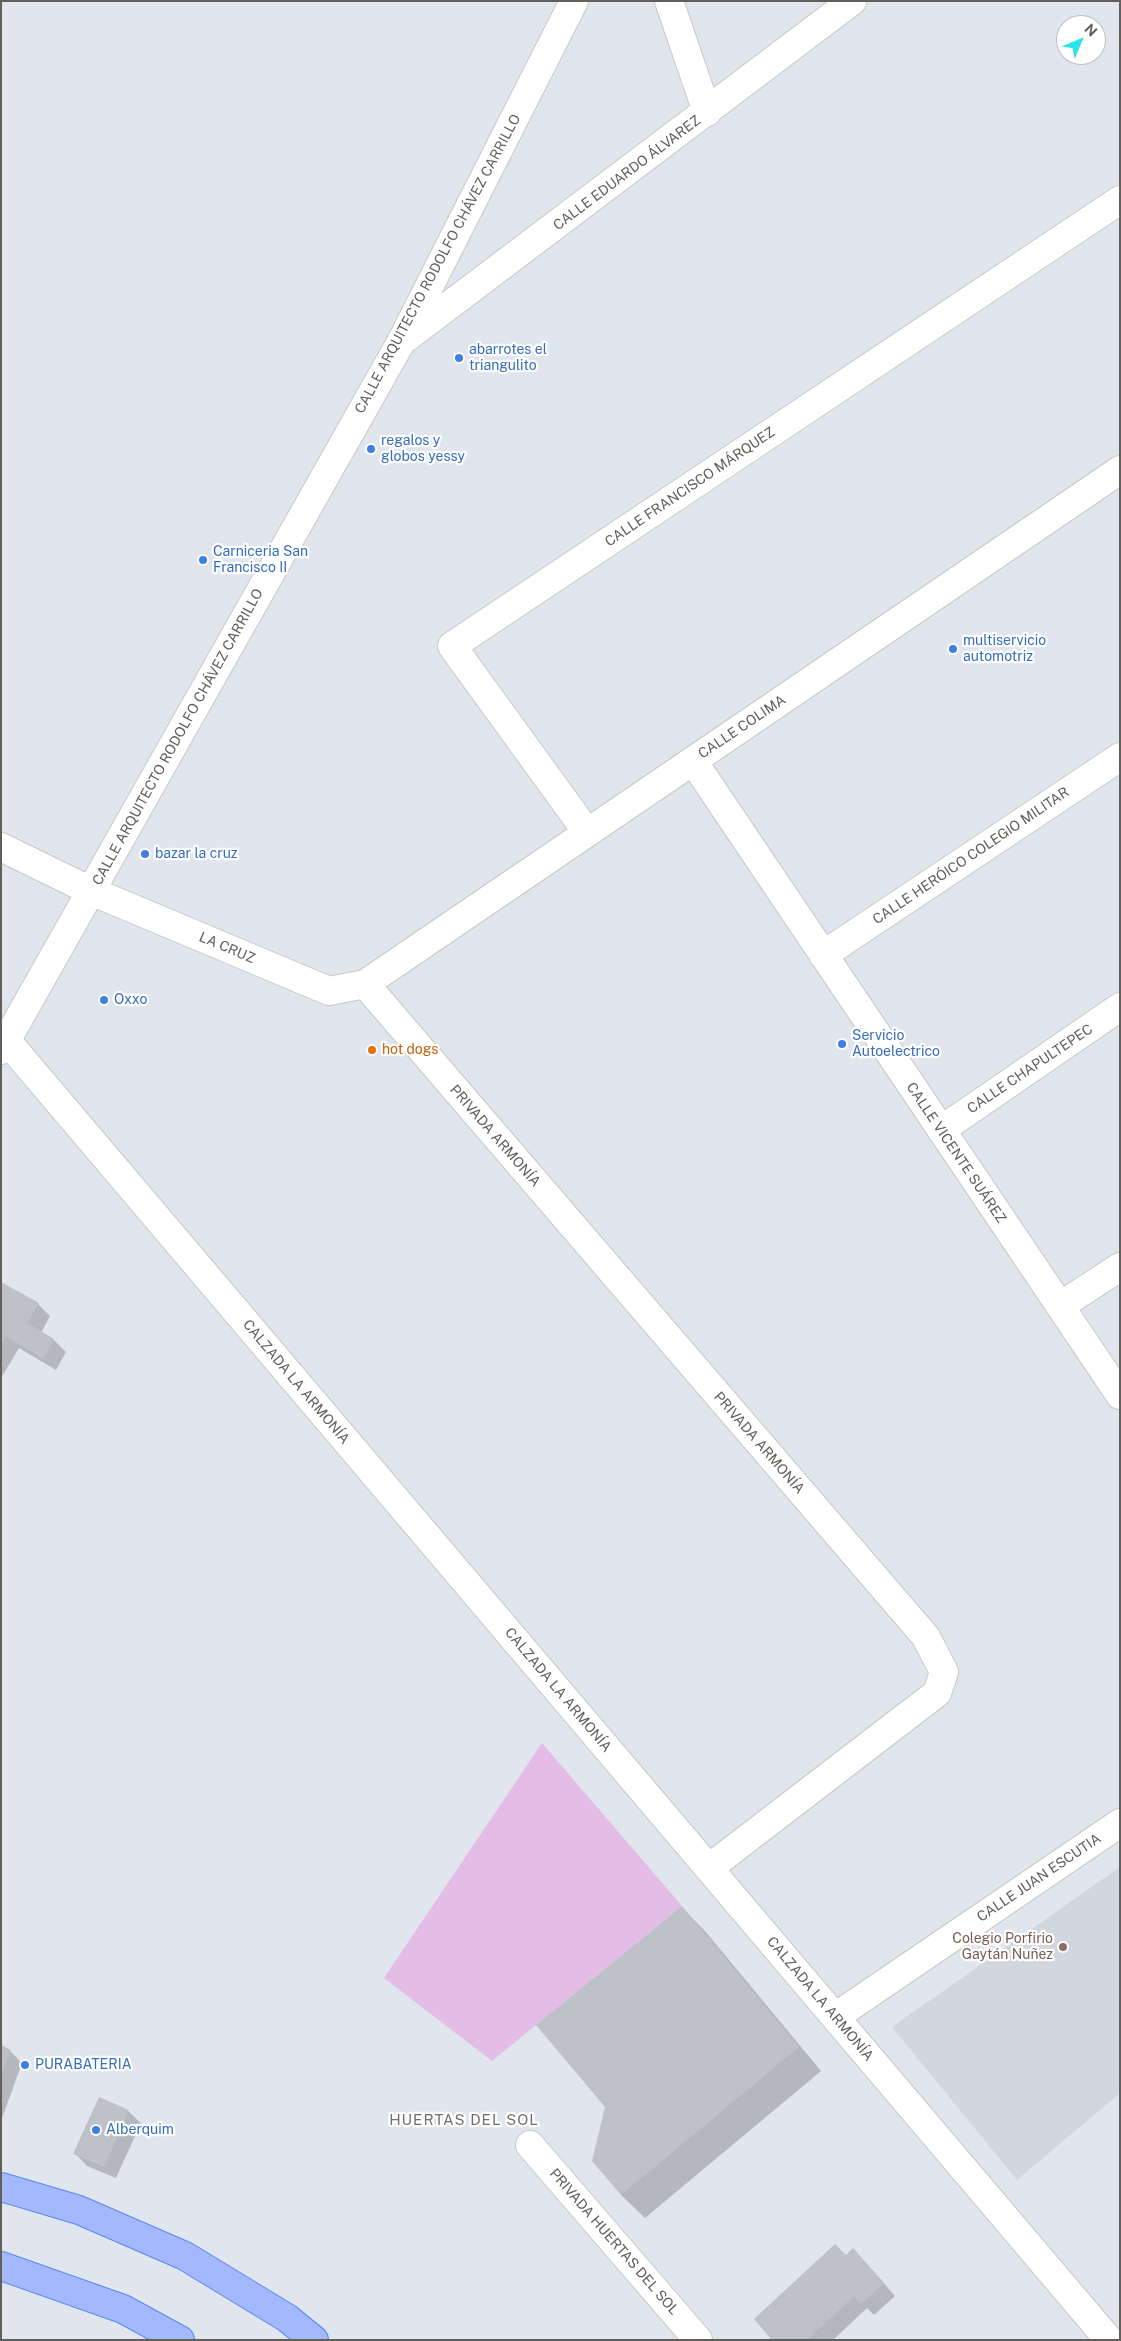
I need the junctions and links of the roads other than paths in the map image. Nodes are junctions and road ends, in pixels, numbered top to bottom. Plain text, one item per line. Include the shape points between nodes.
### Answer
1 (574, 1) edge
2 (669, 1) edge
3 (852, 1) edge
4 (707, 112) junction
5 (1120, 200) edge
6 (401, 342) junction
7 (1120, 470) edge
8 (1120, 757) edge
9 (693, 761) junction
10 (587, 832) junction
11 (1, 847) edge
12 (91, 891) junction
13 (823, 955) junction
14 (365, 984) junction
15 (1120, 1008) edge
16 (4, 1046) edge
17 (941, 1130) junction
18 (1120, 1267) edge
19 (1060, 1306) junction
20 (1120, 1395) edge
21 (1120, 1823) edge
22 (709, 1868) junction
23 (835, 2017) junction
24 (530, 2144) dead end
25 (1, 2187) edge
26 (1, 2266) edge
27 (180, 2340) edge
28 (314, 2340) edge
29 (698, 2340) edge
30 (1109, 2340) edge

1 - 6 street, CALLE ARQUITECTO RODOLFO CHÁVEZ CARRILLO
2 - 4 street
3 - 4 street, CALLE EDUARDO ÁLVAREZ
4 - 6 street, CALLE EDUARDO ÁLVAREZ
5 - 10 street, CALLE FRANCISCO MÁRQUEZ via 452,646
6 - 12 street, CALLE ARQUITECTO RODOLFO CHÁVEZ CARRILLO
7 - 9 street, CALLE COLIMA
8 - 13 street, CALLE HERÓICO COLEGIO MILITAR
9 - 10 street, CALLE COLIMA
9 - 13 street, CALLE VICENTE SUÁREZ
10 - 14 street, CALLE COLIMA
11 - 12 street, LA CRUZ
12 - 14 street, LA CRUZ via 329,990
12 - 16 street, CALLE ARQUITECTO RODOLFO CHÁVEZ CARRILLO
13 - 17 street, CALLE VICENTE SUÁREZ
14 - 22 street, PRIVADA ARMONÍA via 926,1637 944,1672 937,1693
15 - 17 street, CALLE CHAPULTEPEC
16 - 22 street, CALZADA LA ARMONÍA
17 - 19 street, CALLE VICENTE SUÁREZ
18 - 19 street
19 - 20 street, CALLE VICENTE SUÁREZ
21 - 23 street, CALLE JUAN ESCUTIA
22 - 23 street, CALZADA LA ARMONÍA
23 - 30 street, CALZADA LA ARMONÍA
24 - 29 street, PRIVADA HUERTAS DEL SOL
25 - 28 main road via 79,2210 185,2256 288,2318
26 - 27 main road via 123,2309

